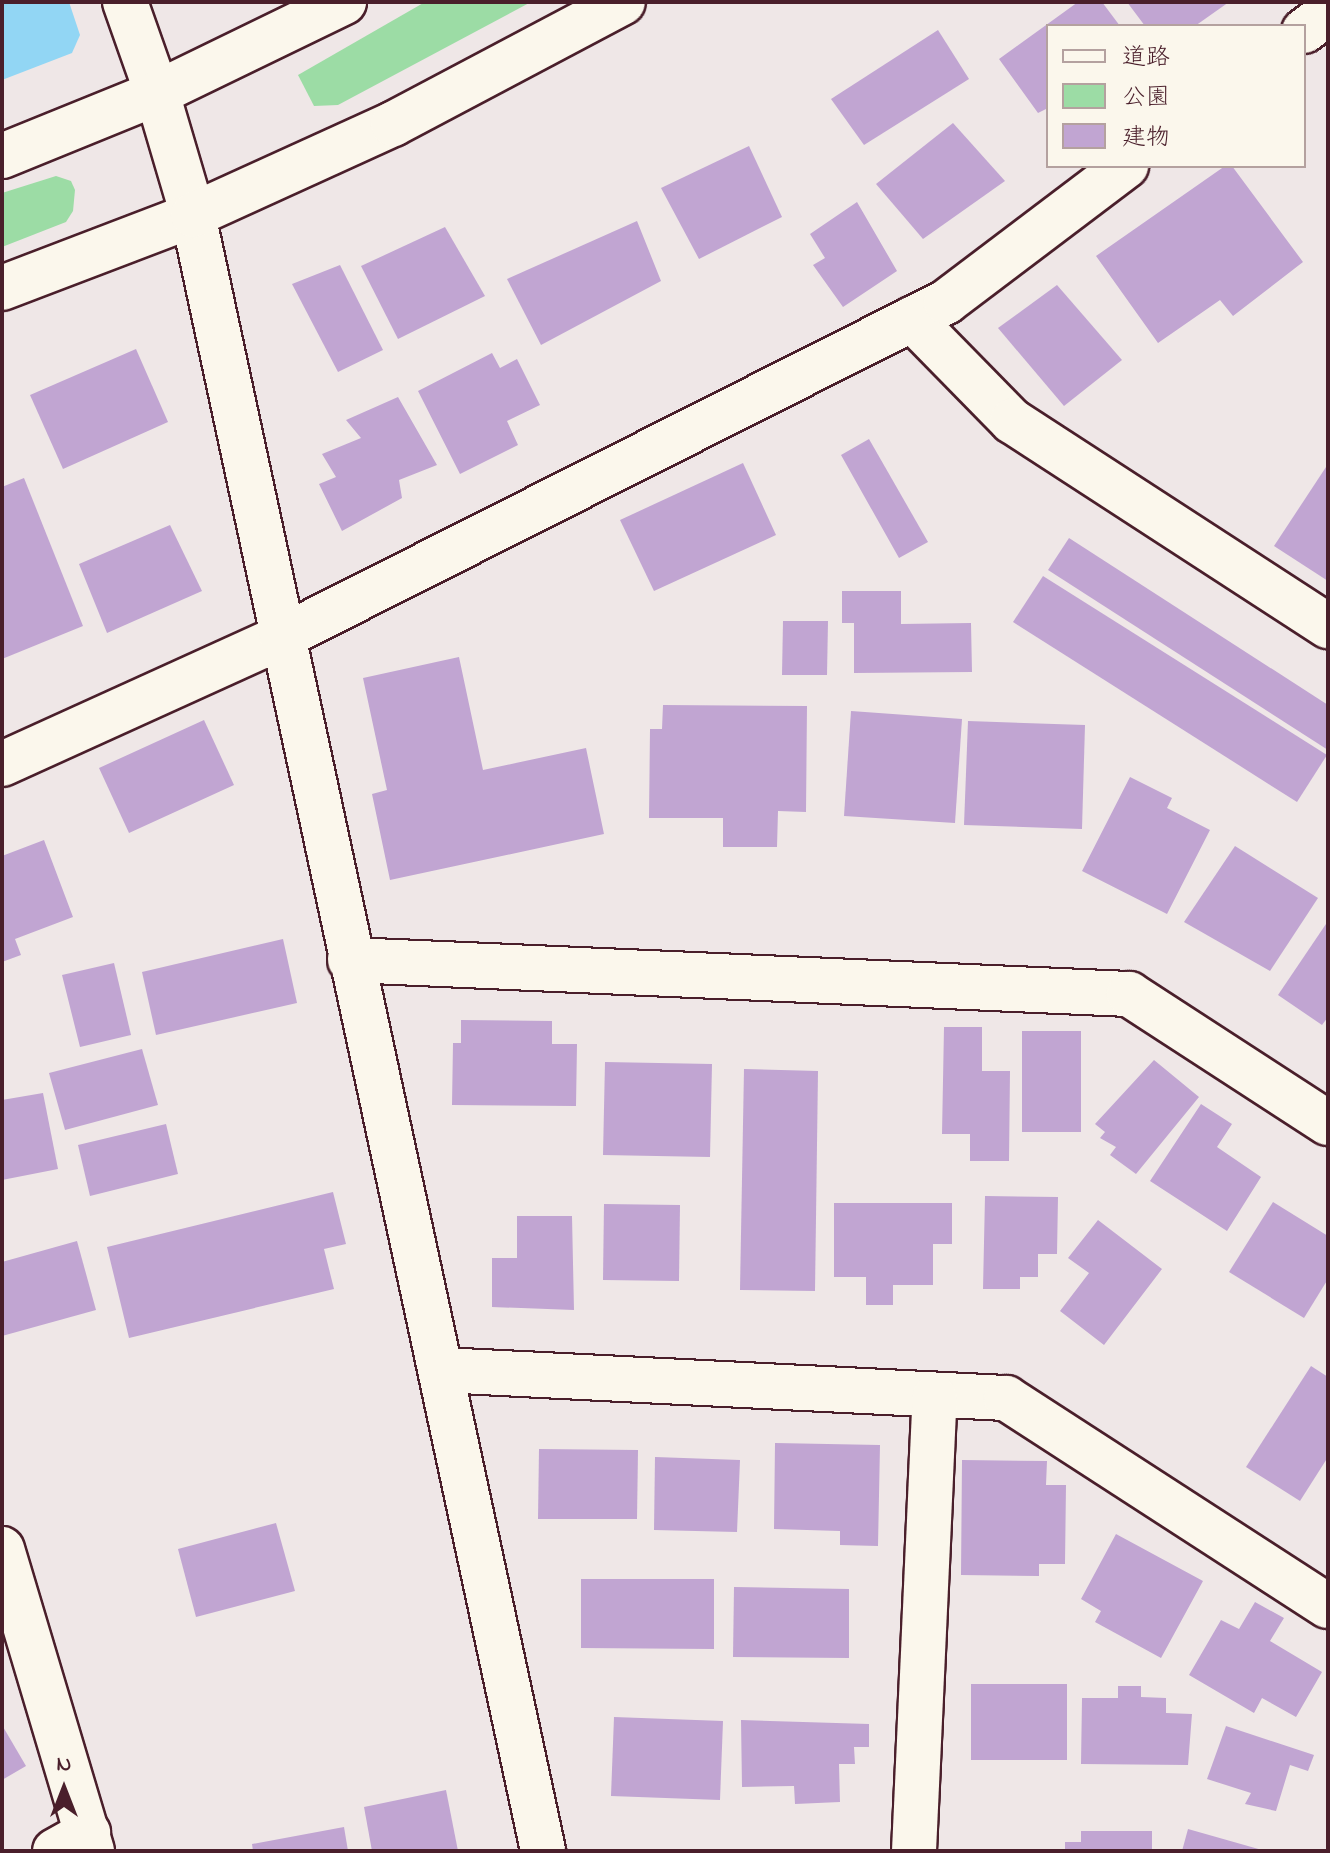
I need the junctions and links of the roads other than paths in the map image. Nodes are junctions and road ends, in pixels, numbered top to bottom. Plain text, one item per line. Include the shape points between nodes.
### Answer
1 (125, 2) edge
2 (344, 2) edge
3 (623, 2) edge
4 (1328, 13) edge
5 (1306, 30) edge
6 (157, 93) junction
7 (2, 156) edge
8 (1123, 168) edge
9 (193, 215) junction
10 (2, 288) edge
11 (912, 319) junction
12 (1328, 626) edge
13 (282, 637) junction
14 (2, 764) edge
15 (350, 960) junction
16 (1328, 1123) edge
17 (441, 1370) junction
18 (935, 1397) junction
19 (2, 1549) edge
20 (1328, 1606) edge
21 (78, 1845) edge
22 (543, 1851) edge
23 (914, 1851) edge

1 - 6 street
2 - 6 street
3 - 9 street via 393,124
4 - 5 street
6 - 7 street
6 - 9 street
8 - 11 street via 946,302
9 - 10 street
9 - 13 street
11 - 12 street via 1012,421
11 - 13 street
13 - 14 street
13 - 15 street
15 - 16 street via 1129,994
15 - 17 street
17 - 18 street
17 - 22 street
18 - 20 street via 1006,1398
18 - 23 street
19 - 21 street

